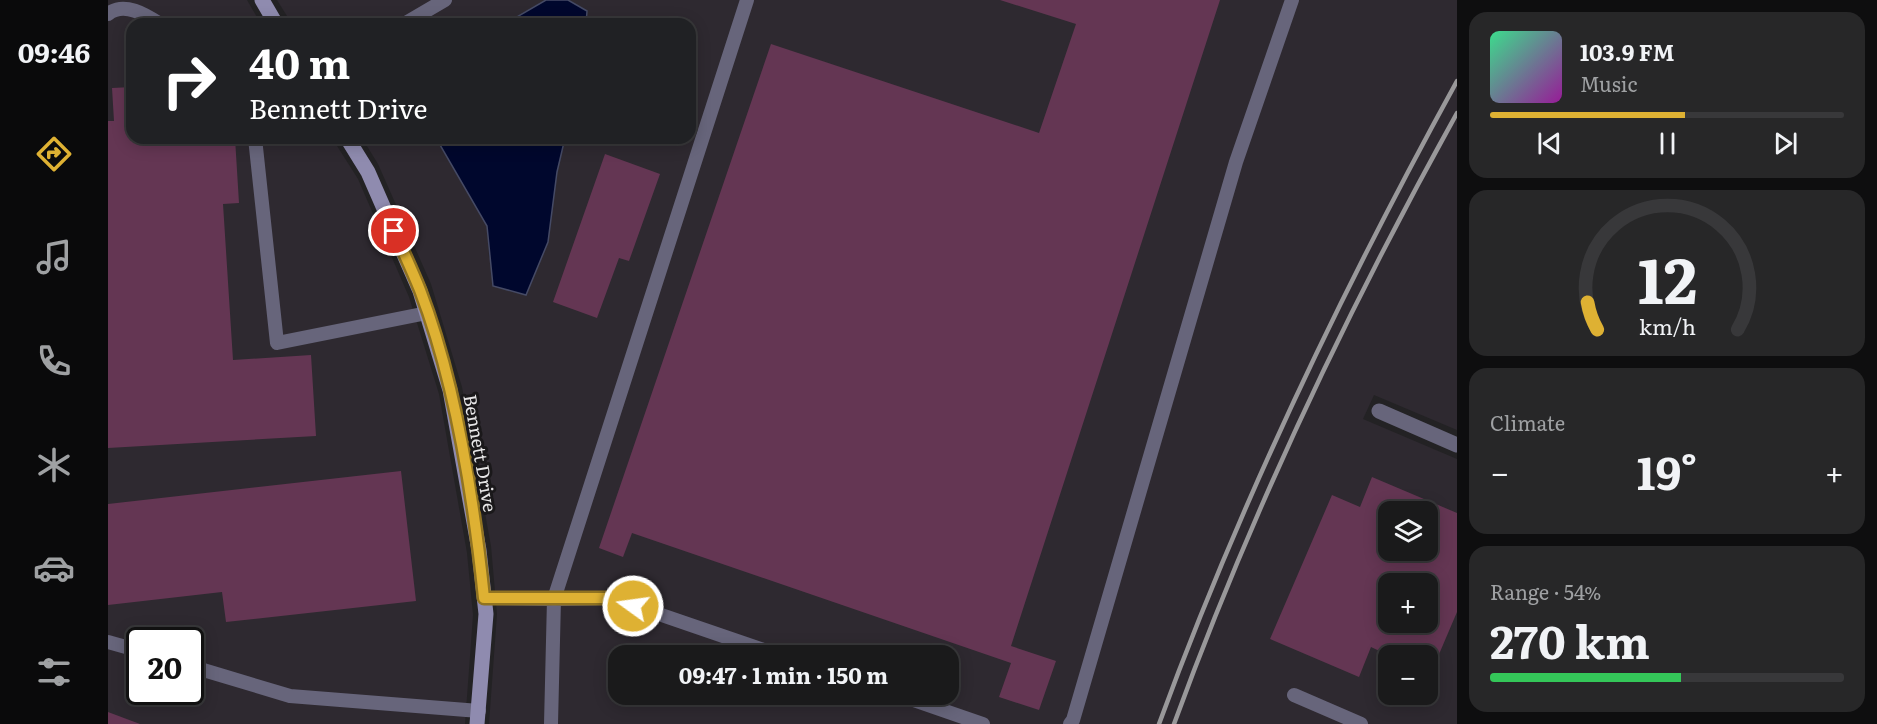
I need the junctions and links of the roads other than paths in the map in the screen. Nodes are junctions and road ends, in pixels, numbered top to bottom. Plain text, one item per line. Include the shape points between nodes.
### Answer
1 (262, 0) edge
2 (446, 0) edge
3 (747, 0) edge
4 (1292, 0) edge
5 (108, 14) edge
6 (151, 18) edge
7 (272, 18) edge
8 (414, 18) edge
9 (256, 144) edge
10 (351, 144) edge
11 (427, 313) junction
12 (1379, 411) dead end
13 (1457, 445) edge
14 (484, 598) junction
15 (554, 599) junction
16 (108, 642) edge
17 (749, 645) edge
18 (126, 647) edge
19 (204, 670) edge
20 (1294, 695) dead end
21 (928, 705) edge
22 (478, 717) edge
23 (551, 724) edge
24 (983, 724) edge
25 (1070, 724) edge
26 (1361, 724) edge

1 - 7 street
2 - 8 lane
3 - 15 lane
4 - 25 lane via 1236,162
5 - 6 lane via 112,10 140,10
9 - 11 lane via 278,343
10 - 11 street, Bennett Drive via 368,172
11 - 14 street, Bennett Drive via 450,390
12 - 13 street
14 - 15 lane
14 - 22 street, Bennett Drive
15 - 17 lane via 612,598
15 - 23 lane
16 - 18 lane
19 - 22 lane via 290,696
20 - 26 lane
21 - 24 lane

